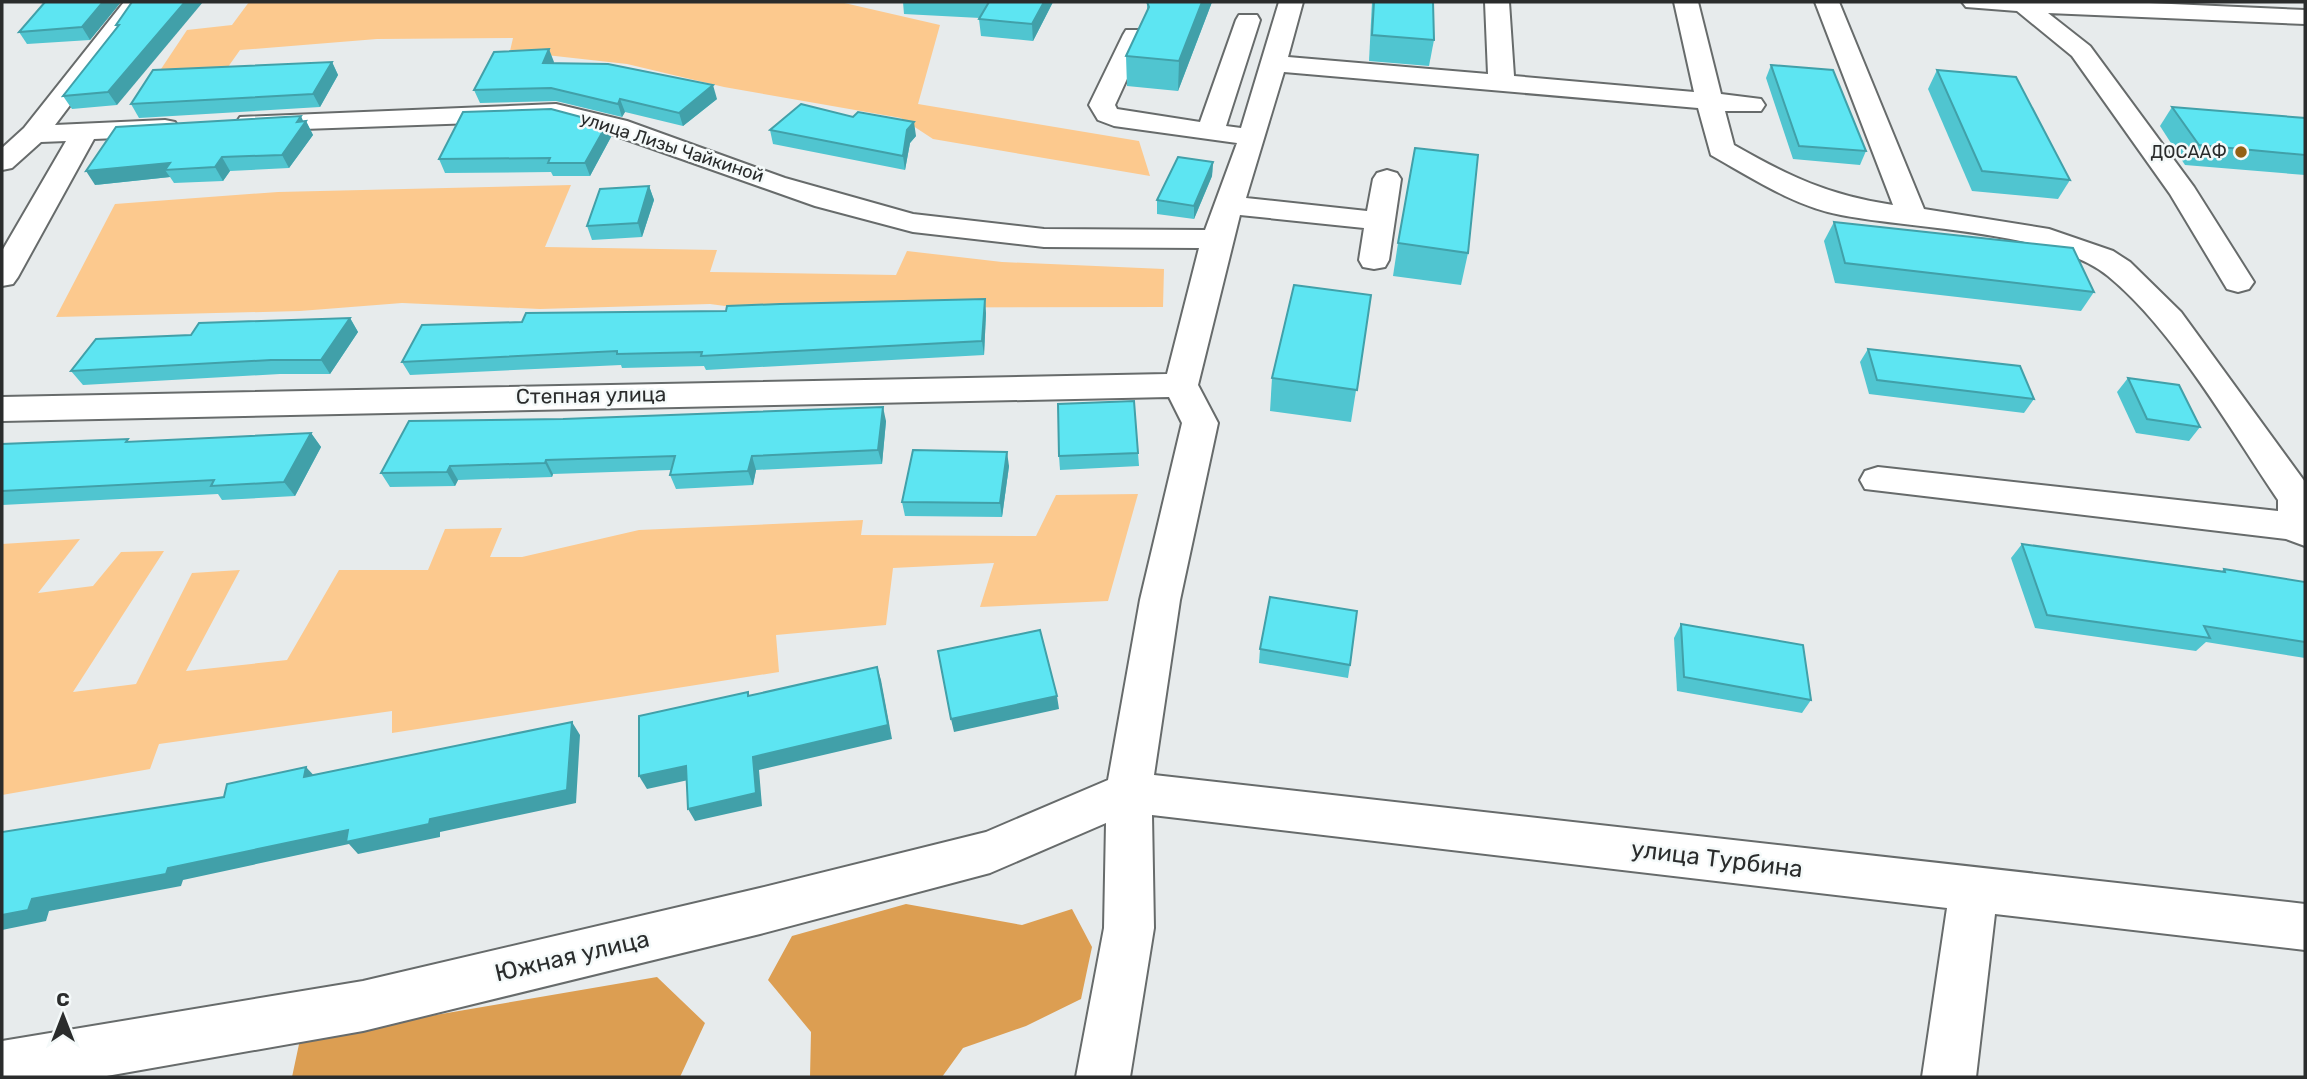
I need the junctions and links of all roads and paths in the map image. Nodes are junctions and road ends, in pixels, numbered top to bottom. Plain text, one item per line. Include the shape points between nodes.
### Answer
1 (136, 2) edge
2 (1291, 2) edge
3 (1497, 2) edge
4 (1686, 2) edge
5 (1827, 2) edge
6 (1974, 2) edge
7 (2023, 4) junction
8 (2147, 6) edge
9 (2305, 16) edge
10 (1248, 20) dead end
11 (1135, 35) edge
12 (1272, 63) junction
13 (1501, 83) junction
14 (1709, 102) junction
15 (1752, 105) dead end
16 (1211, 131) junction
17 (34, 134) junction
18 (85, 134) junction
19 (1251, 137) junction
20 (2, 162) edge
21 (1387, 179) dead end
22 (1229, 205) junction
23 (1913, 218) junction
24 (1380, 221) junction
25 (1217, 239) junction
26 (1374, 260) dead end
27 (2, 276) edge
28 (2238, 282) dead end
29 (1181, 385) junction
30 (2, 409) edge
31 (1878, 480) dead end
32 (2300, 516) edge
33 (1129, 792) junction
34 (1974, 889) junction
35 (2305, 927) edge
36 (2, 1068) edge
37 (60, 1068) edge
38 (1103, 1077) edge
39 (1949, 1077) edge

1 - 17 street
2 - 12 street
3 - 13 street
4 - 14 street
5 - 23 street
6 - 7 street
7 - 8 street
7 - 28 street via 2081,51 2184,193
8 - 9 street
10 - 16 street
11 - 16 street via 1104,109 1124,120
12 - 13 street
12 - 19 street
13 - 14 street
14 - 15 street
14 - 23 street via 1721,149 1742,164 1811,197
16 - 19 street
17 - 18 street, улица Лизы Чайкиной
17 - 20 street
18 - 25 street, улица Лизы Чайкиной via 349,117 556,112 635,131 886,217 989,233
18 - 27 street
19 - 22 street
21 - 24 street
22 - 24 street
22 - 25 street
23 - 32 street via 2038,235 2081,249 2119,269 2170,320
24 - 26 street
25 - 29 street
29 - 30 street, Степная улица
29 - 33 street via 1200,423 1160,600
31 - 32 street
33 - 34 street, улица Турбина
33 - 37 street, Южная улица via 990,852 363,1006
33 - 38 street via 1129,928
34 - 35 street, улица Турбина
34 - 39 street
36 - 37 street, Южная улица

